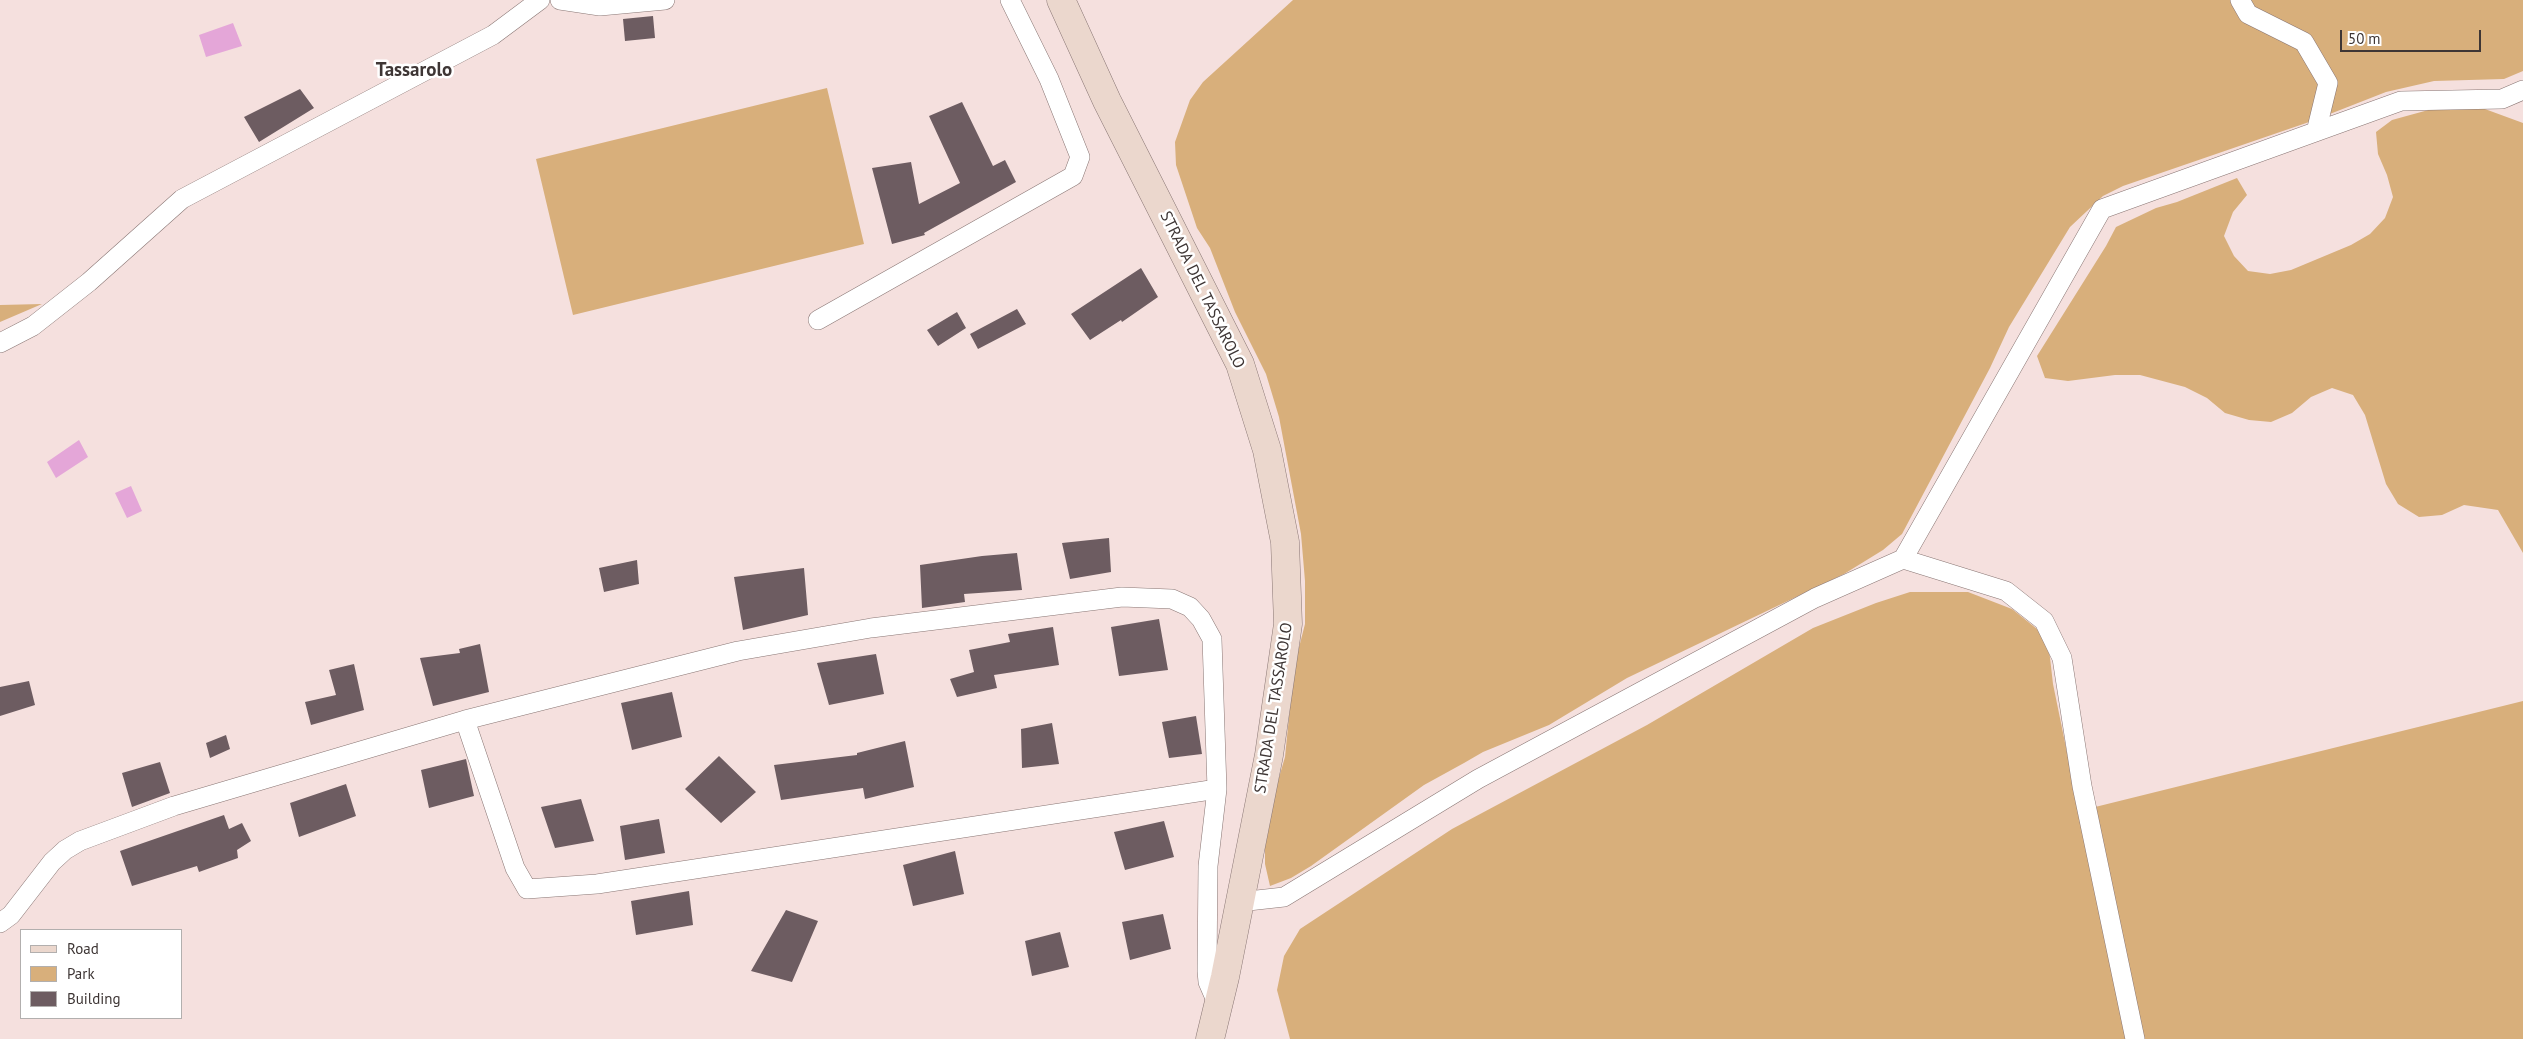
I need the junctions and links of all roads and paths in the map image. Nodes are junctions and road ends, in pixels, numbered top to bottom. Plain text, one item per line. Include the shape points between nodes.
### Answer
1 (540, 0) edge
2 (560, 0) edge
3 (665, 0) edge
4 (1010, 0) edge
5 (1061, 0) edge
6 (2240, 0) edge
7 (2523, 90) edge
8 (2316, 132) junction
9 (818, 320) dead end
10 (0, 343) edge
11 (1902, 559) junction
12 (465, 720) junction
13 (1217, 789) junction
14 (1239, 902) junction
15 (0, 923) edge
16 (1218, 1006) junction
17 (1210, 1039) edge
18 (2135, 1039) edge

1 - 10 street via 493,36 182,199 90,282 40,321
2 - 3 street via 600,6
4 - 9 street via 1049,79 1080,157 1073,176
5 - 14 main road, STRADA DEL TASSAROLO via 1107,102 1240,364 1267,450 1286,542 1288,624 1269,755
6 - 8 street via 2248,14 2304,42 2328,83
7 - 8 street via 2502,98 2402,101
8 - 11 street via 2102,208
11 - 14 street via 1815,598 1478,779 1284,897
11 - 18 street via 2006,591 2044,621 2059,651 2082,786
12 - 13 street via 515,868 527,889 597,884
12 - 13 street via 738,651 871,628 1122,597 1172,599 1190,607 1212,639
12 - 15 street via 174,806 80,841 52,862 11,915
13 - 16 street via 1208,866 1207,971
14 - 16 main road, STRADA DEL TASSAROLO
16 - 17 main road, STRADA DEL TASSAROLO

